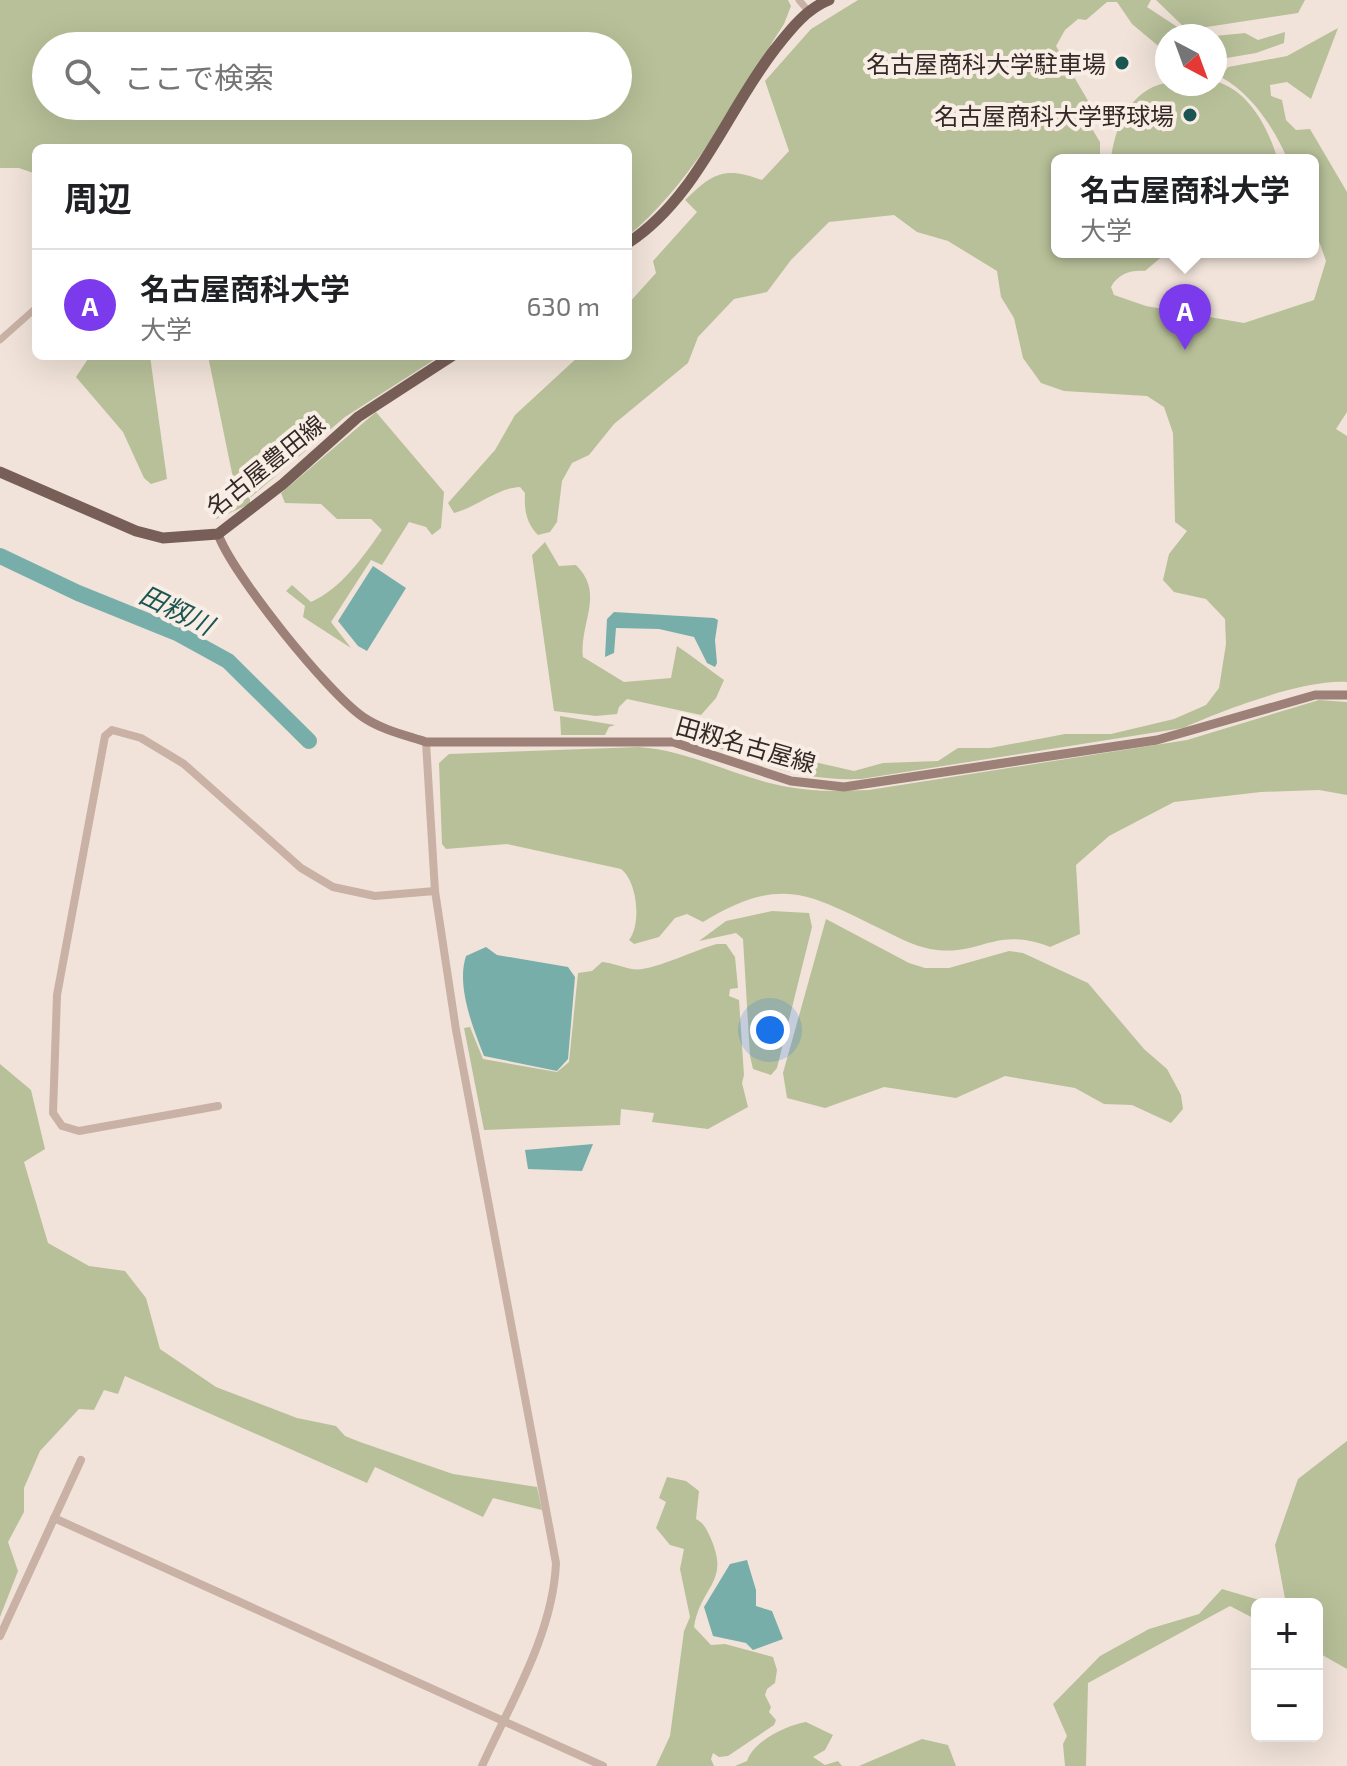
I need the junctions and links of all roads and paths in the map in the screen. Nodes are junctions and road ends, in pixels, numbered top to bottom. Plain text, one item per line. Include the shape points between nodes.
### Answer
1 (799, 0) edge
2 (829, 0) edge
3 (809, 12) junction
4 (632, 240) edge
5 (32, 312) edge
6 (0, 340) edge
7 (446, 360) edge
8 (0, 472) edge
9 (218, 534) junction
10 (1347, 695) edge
11 (426, 742) junction
12 (435, 891) junction
13 (218, 1106) dead end
14 (81, 1460) dead end
15 (54, 1518) junction
16 (0, 1636) edge
17 (502, 1722) junction
18 (482, 1766) edge
19 (603, 1766) edge

1 - 3 street
2 - 3 main road
3 - 4 main road via 757,73 677,199
5 - 6 street
7 - 9 main road, 名古屋豊田線 via 358,417
8 - 9 main road, 名古屋豊田線 via 136,531 163,538
9 - 11 main road, 田籾名古屋線 via 236,571 332,688 362,716
10 - 11 main road, 田籾名古屋線 via 1315,695 1157,740 844,787 791,781 673,742
11 - 12 street
12 - 13 street via 375,896 333,887 301,868 184,764 127,731 112,730 105,736 57,995 53,1113 62,1126 79,1131
12 - 17 street via 556,1563 545,1624
14 - 15 street
15 - 16 street
15 - 17 street
17 - 18 street
17 - 19 street

